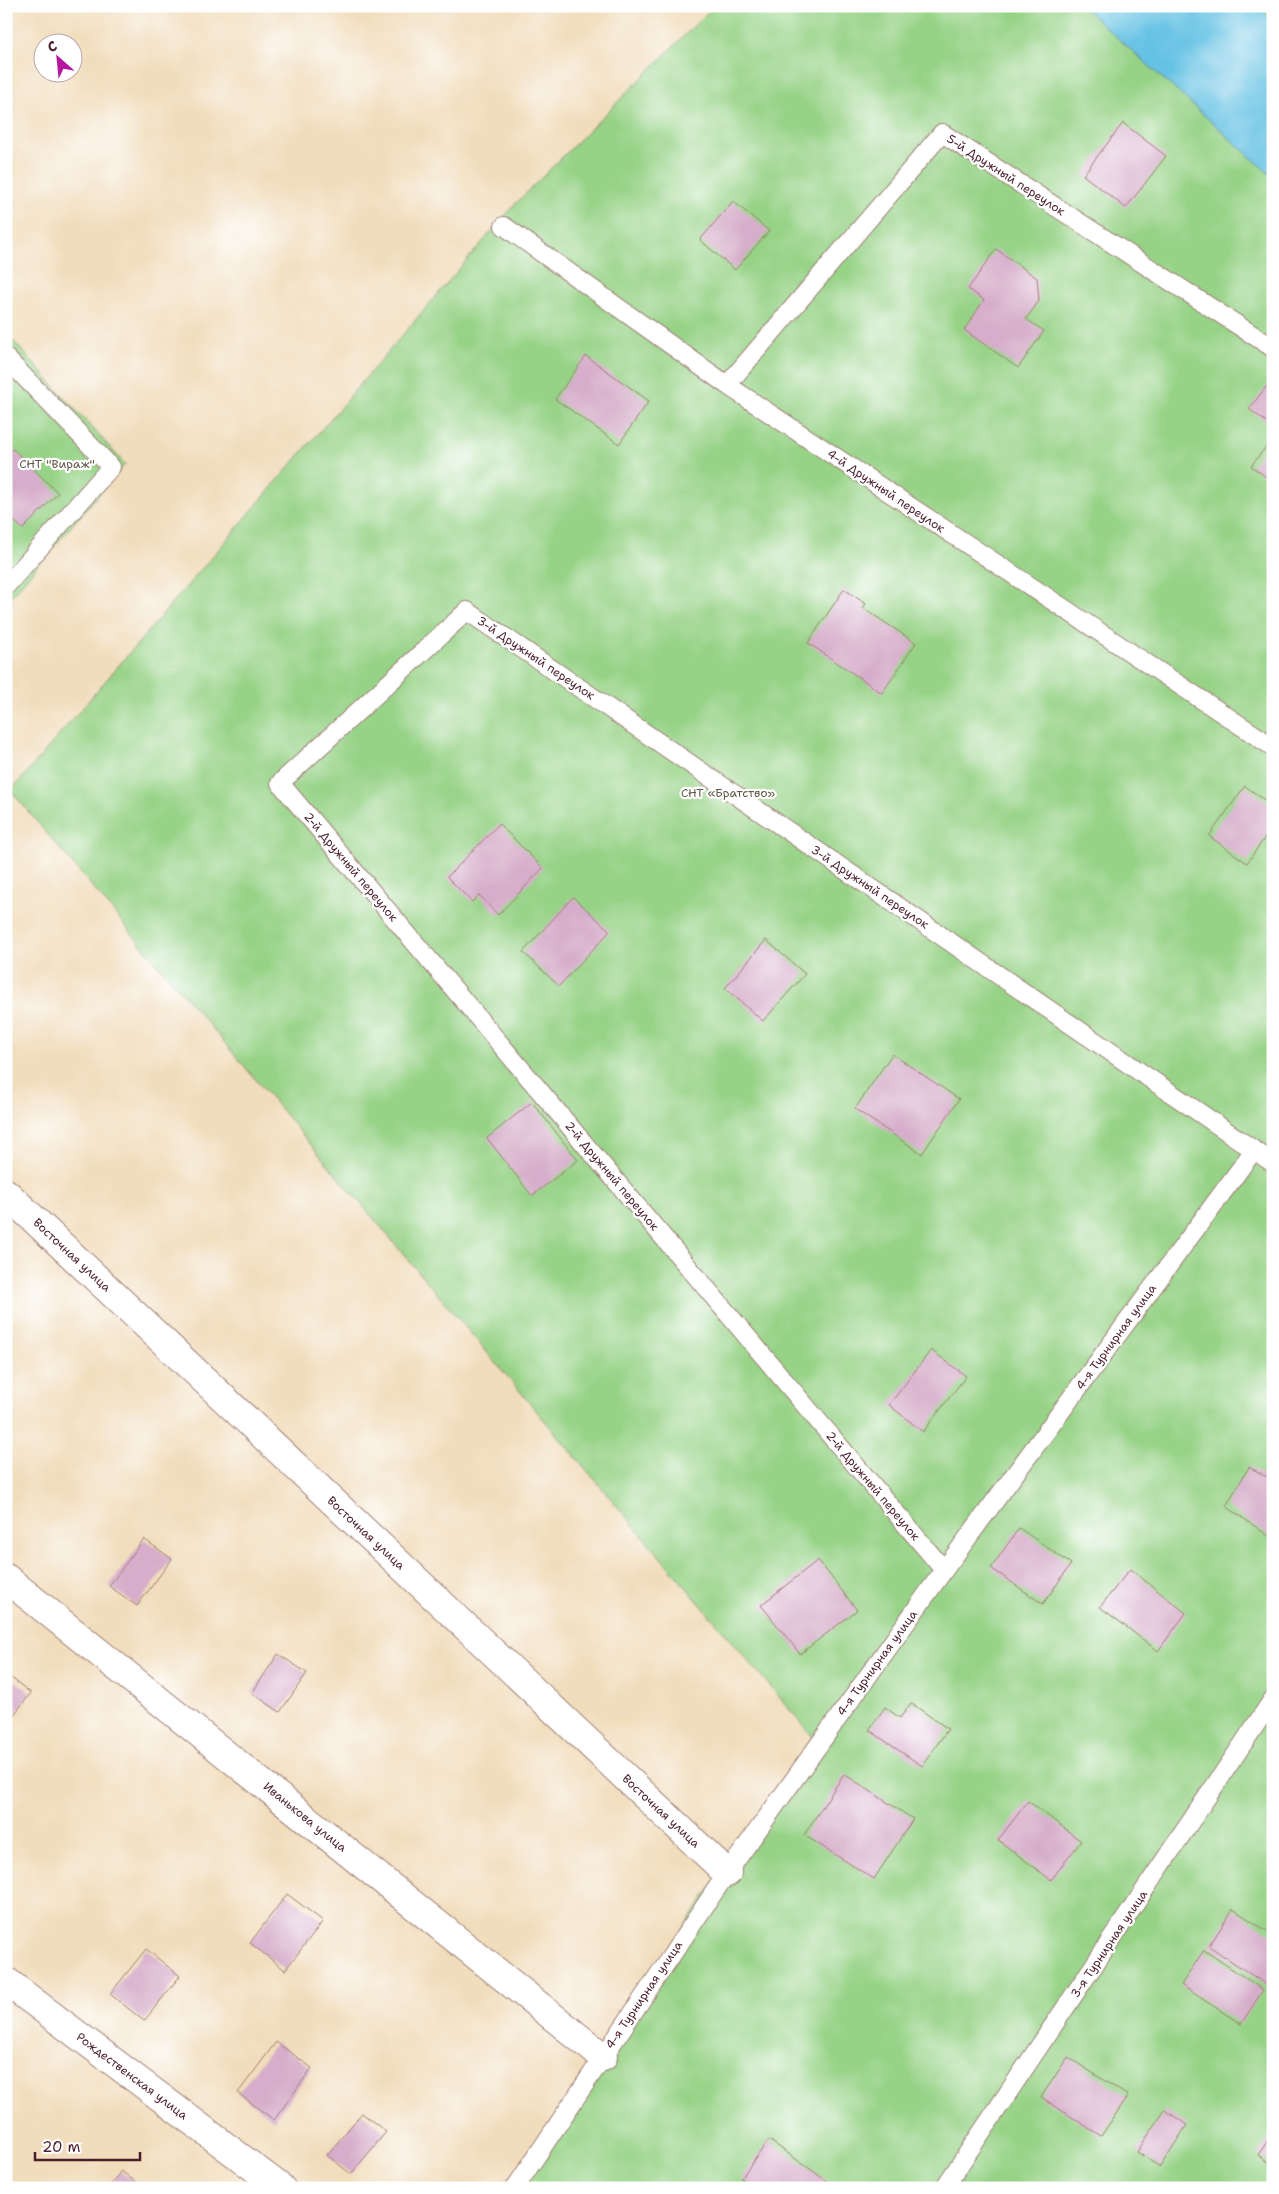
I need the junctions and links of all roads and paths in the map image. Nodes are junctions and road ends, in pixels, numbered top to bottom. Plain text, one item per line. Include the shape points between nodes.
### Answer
1 (504, 226) dead end
2 (1273, 348) edge
3 (6, 358) edge
4 (727, 385) junction
5 (6, 586) edge
6 (467, 611) joint
7 (1273, 747) edge
8 (1254, 1150) junction
9 (1273, 1163) edge
10 (6, 1194) edge
11 (944, 1570) junction
12 (6, 1578) edge
13 (1273, 1699) edge
14 (727, 1873) junction
15 (6, 1981) edge
16 (603, 2057) junction
17 (281, 2188) edge
18 (515, 2188) edge
19 (944, 2188) edge

1 - 4 lane, 4-й Дружный переулок
2 - 4 lane, 5-й Дружный переулок via 942,133
3 - 5 lane via 111,466
4 - 7 lane, 4-й Дружный переулок
6 - 8 lane, 3-й Дружный переулок
6 - 11 lane, 2-й Дружный переулок via 280,783
8 - 9 lane, 3-й Дружный переулок
8 - 11 lane, 4-я Турнирная улица
10 - 14 street, Восточная улица
11 - 14 lane, 4-я Турнирная улица
12 - 16 street, Иванькова улица
13 - 19 lane, 3-я Турнирная улица
14 - 16 lane, 4-я Турнирная улица
15 - 17 street, Рождественская улица
16 - 18 lane, 4-я Турнирная улица

